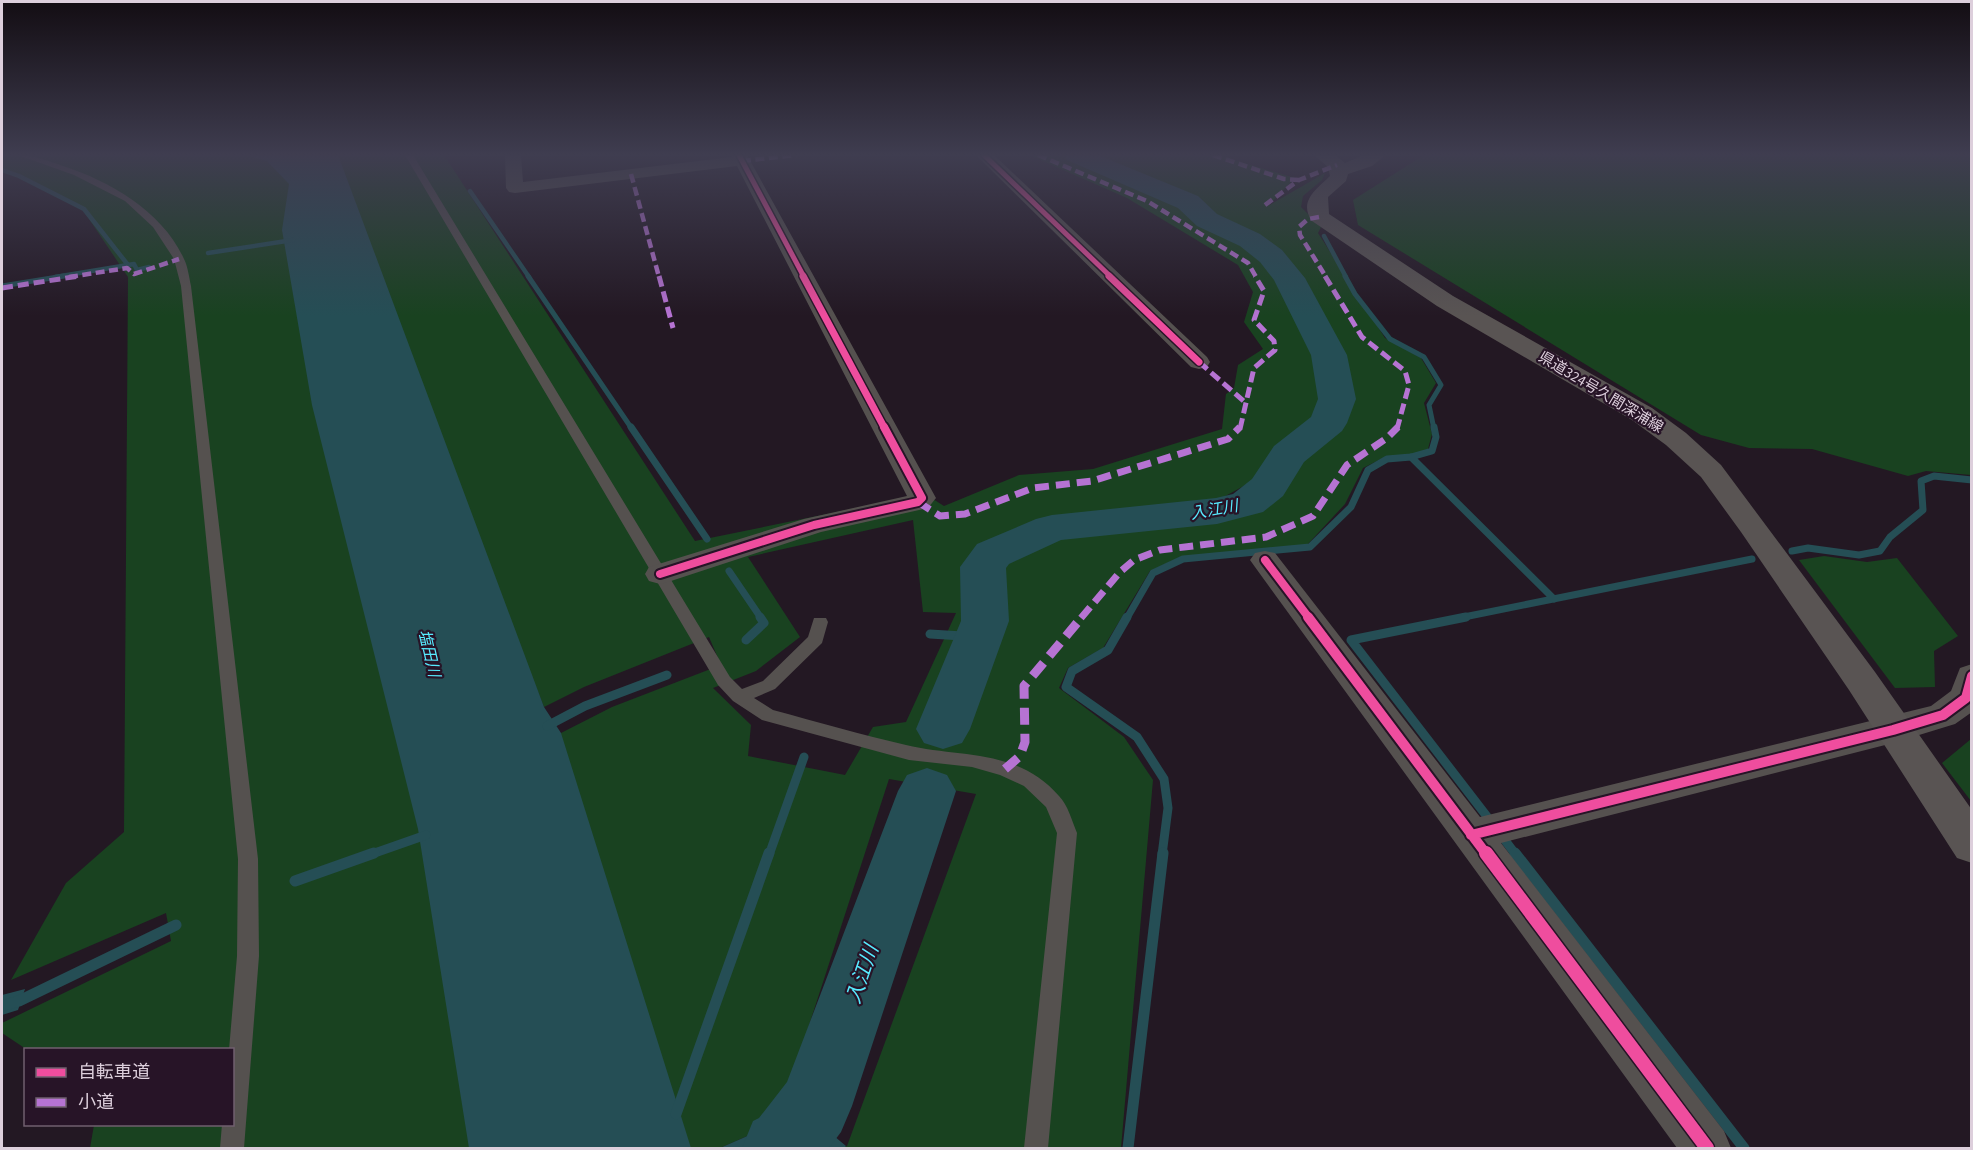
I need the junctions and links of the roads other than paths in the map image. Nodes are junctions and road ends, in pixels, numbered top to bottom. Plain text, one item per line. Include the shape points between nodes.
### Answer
1 (138, 209) edge
2 (441, 209) edge
3 (768, 209) edge
4 (1040, 209) edge
5 (1317, 209) edge
6 (1199, 362) dead end
7 (1265, 560) dead end
8 (660, 574) junction
9 (820, 622) dead end
10 (1971, 676) edge
11 (739, 697) junction
12 (1893, 730) junction
13 (1472, 835) junction
14 (1971, 845) edge
15 (234, 1125) edge
16 (234, 1126) edge
17 (232, 1149) edge
18 (1036, 1149) edge
19 (1707, 1149) edge

1 - 15 lane via 156,225 179,259 186,286 248,859 248,956
2 - 8 lane
3 - 8 street via 922,498 814,525
4 - 6 street
5 - 12 main road, 県道324号久間深浦線 via 1319,217 1445,301 1642,414 1676,439 1711,471 1766,544
7 - 13 street
8 - 11 lane via 723,681
9 - 11 lane via 816,639 769,685
10 - 12 street via 1966,698 1943,715
11 - 18 lane via 768,715 909,753 972,760 1005,769 1030,782 1054,802 1068,833
12 - 13 street
12 - 14 main road, 県道324号久間深浦線
13 - 19 street
16 - 17 lane

